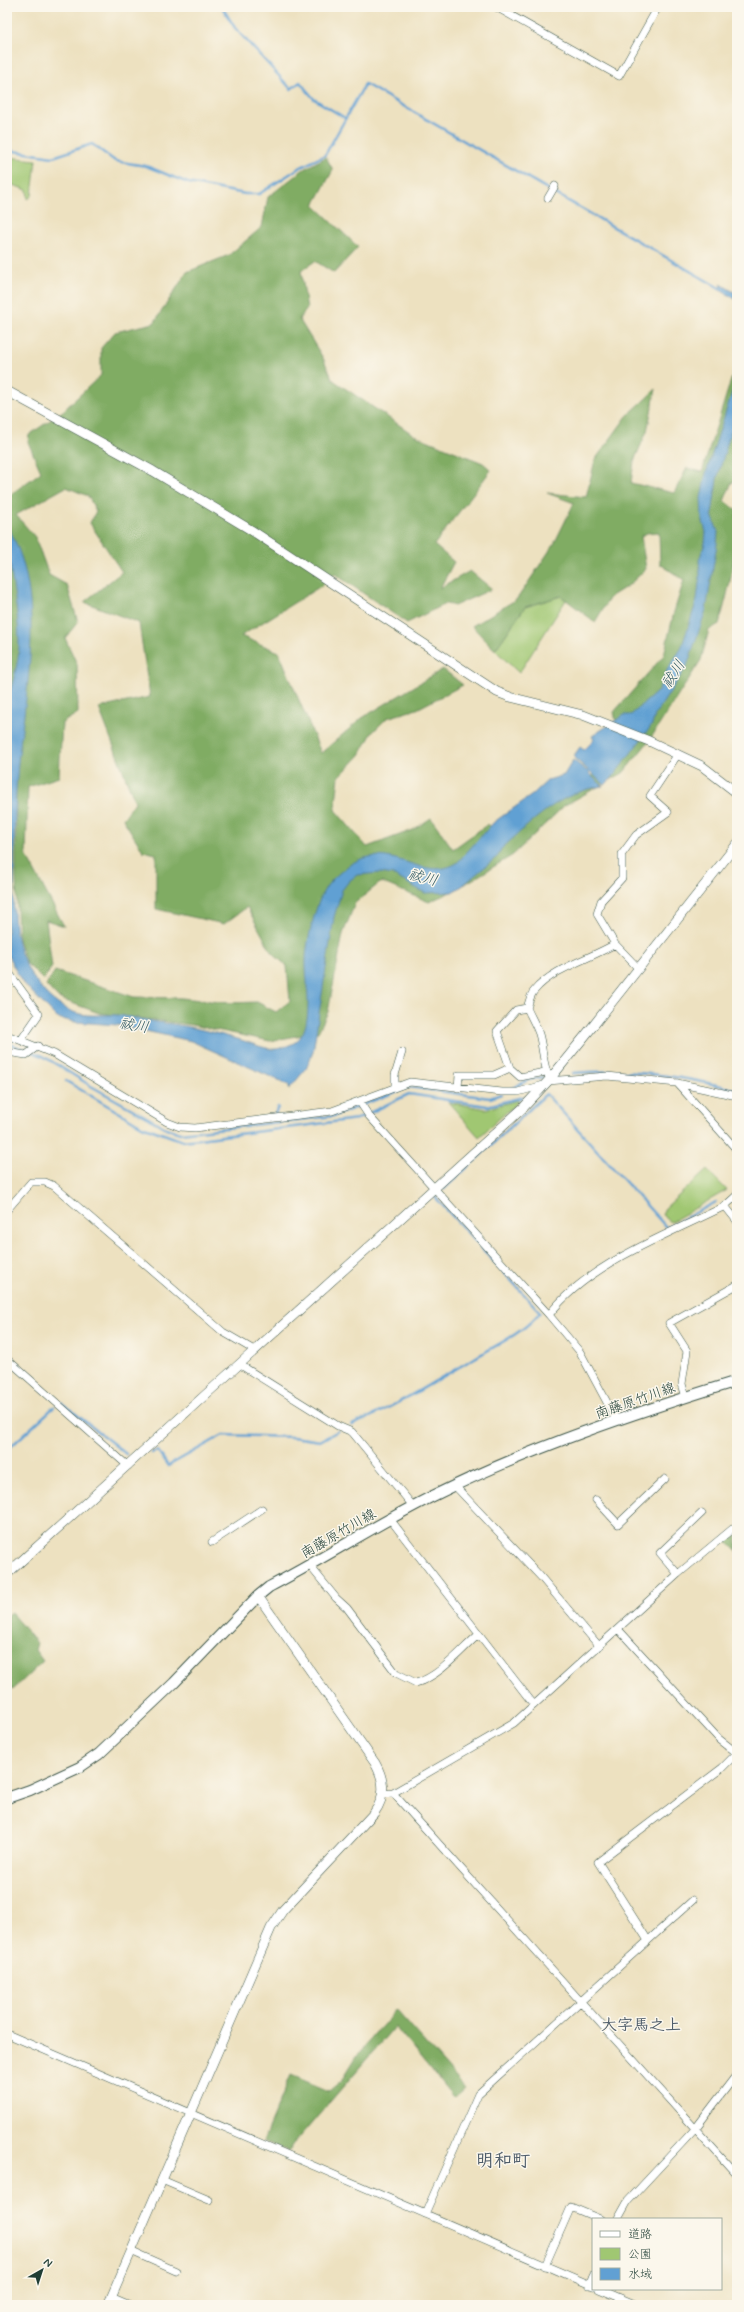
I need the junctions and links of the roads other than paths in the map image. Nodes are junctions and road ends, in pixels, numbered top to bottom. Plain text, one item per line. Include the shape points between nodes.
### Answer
1 (496, 7) edge
2 (658, 7) edge
3 (555, 186) dead end
4 (548, 198) dead end
5 (7, 391) edge
6 (678, 754) junction
7 (737, 794) edge
8 (737, 844) edge
9 (615, 944) junction
10 (638, 968) junction
11 (7, 970) edge
12 (527, 1008) junction
13 (7, 1035) edge
14 (21, 1040) junction
15 (38, 1046) junction
16 (7, 1052) edge
17 (402, 1052) dead end
18 (510, 1068) junction
19 (547, 1079) junction
20 (677, 1083) junction
21 (394, 1087) junction
22 (458, 1088) junction
23 (737, 1096) edge
24 (360, 1103) junction
25 (737, 1150) edge
26 (433, 1187) junction
27 (737, 1195) edge
28 (725, 1206) junction
29 (7, 1210) edge
30 (737, 1221) edge
31 (737, 1285) edge
32 (549, 1315) junction
33 (254, 1350) junction
34 (7, 1360) edge
35 (239, 1364) junction
36 (737, 1381) edge
37 (686, 1397) junction
38 (617, 1421) junction
39 (128, 1466) junction
40 (665, 1479) dead end
41 (454, 1486) junction
42 (596, 1500) dead end
43 (413, 1506) junction
44 (262, 1510) dead end
45 (702, 1513) dead end
46 (390, 1519) junction
47 (737, 1525) edge
48 (212, 1542) dead end
49 (310, 1566) junction
50 (7, 1574) edge
51 (678, 1574) junction
52 (258, 1596) junction
53 (618, 1629) junction
54 (478, 1635) junction
55 (598, 1646) junction
56 (534, 1705) junction
57 (737, 1753) edge
58 (388, 1793) junction
59 (7, 1798) edge
60 (692, 1900) dead end
61 (647, 1939) junction
62 (581, 2002) junction
63 (7, 2034) edge
64 (737, 2074) edge
65 (191, 2113) junction
66 (695, 2129) junction
67 (737, 2175) edge
68 (162, 2180) junction
69 (208, 2200) dead end
70 (425, 2214) junction
71 (598, 2218) edge
72 (619, 2218) edge
73 (131, 2251) junction
74 (544, 2266) junction
75 (176, 2271) dead end
76 (591, 2286) edge
77 (601, 2290) edge
78 (109, 2301) edge
79 (130, 2305) edge
80 (636, 2305) edge

1 - 2 street via 619,76
3 - 4 street
5 - 6 street via 134,460 251,530 497,692 601,722
6 - 7 street via 702,766
6 - 9 street via 650,796 668,812 636,835 622,854 622,878 601,901 597,914
8 - 10 street
9 - 10 street
9 - 12 street via 596,956 572,964 548,979 533,992
10 - 19 street
11 - 14 street via 39,1014
12 - 18 street via 516,1010 497,1031
12 - 19 street via 538,1032 545,1057
13 - 14 street
14 - 15 street
15 - 16 street via 26,1055
15 - 24 street via 167,1122 180,1127 195,1128 269,1120 332,1111
17 - 21 street
18 - 19 street via 520,1077
18 - 22 street via 494,1075 459,1075
19 - 20 street via 607,1076
19 - 22 street via 514,1092
19 - 26 street via 508,1122
20 - 23 street
20 - 25 street
21 - 22 street via 416,1082
21 - 24 street
24 - 26 street
26 - 32 street
26 - 33 street
27 - 28 street
28 - 30 street
28 - 32 street via 580,1282 561,1298
29 - 33 street via 31,1182 45,1182 54,1186 223,1332
31 - 37 street via 669,1323 687,1352 682,1384
32 - 38 street via 580,1352
33 - 35 street
34 - 39 street
35 - 39 street
35 - 43 street via 331,1422 352,1432
36 - 37 main road, 南藤原竹川線
37 - 38 main road, 南藤原竹川線
38 - 41 main road, 南藤原竹川線 via 565,1439
39 - 50 street
40 - 42 street via 618,1524
41 - 43 main road, 南藤原竹川線
41 - 55 street via 540,1576
43 - 46 main road, 南藤原竹川線
44 - 48 street
45 - 51 street via 660,1553
46 - 49 main road, 南藤原竹川線
46 - 54 street
47 - 51 street
49 - 52 main road, 南藤原竹川線 via 269,1587
49 - 54 street via 347,1608 396,1673 416,1683 441,1668
51 - 53 street
52 - 58 street via 375,1763
52 - 59 main road, 南藤原竹川線 via 174,1683 99,1754 74,1770
53 - 55 street
53 - 57 street via 719,1739
54 - 56 street
55 - 56 street
56 - 58 street via 514,1723
57 - 61 street via 710,1777 598,1862
58 - 62 street
58 - 65 street via 374,1813 276,1919
60 - 61 street
61 - 62 street
62 - 66 street
62 - 70 street via 478,2094
63 - 65 street
64 - 66 street
65 - 68 street
65 - 70 street
66 - 67 street
66 - 72 street via 628,2201
68 - 69 street
68 - 73 street
70 - 74 street
71 - 74 street via 571,2207
73 - 75 street
73 - 78 street
74 - 76 street
77 - 80 street
78 - 79 street

